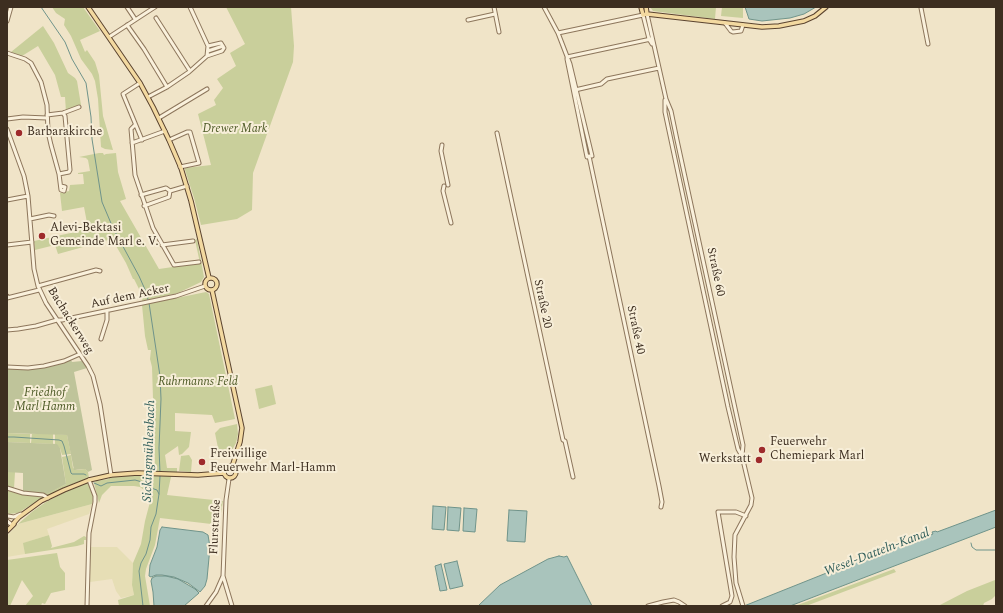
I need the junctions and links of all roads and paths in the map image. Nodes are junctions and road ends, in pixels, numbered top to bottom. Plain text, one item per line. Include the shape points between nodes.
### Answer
1 (11, 7) edge
2 (88, 7) edge
3 (127, 7) edge
4 (155, 7) edge
5 (190, 7) edge
6 (494, 7) edge
7 (544, 7) edge
8 (641, 7) edge
9 (646, 7) edge
10 (826, 7) edge
11 (149, 8) edge
12 (921, 8) dead end
13 (495, 14) junction
14 (645, 14) junction
15 (156, 18) dead end
16 (135, 19) junction
17 (468, 20) dead end
18 (7, 21) edge
19 (726, 24) junction
20 (127, 25) junction
21 (743, 25) junction
22 (499, 32) dead end
23 (558, 33) junction
24 (109, 37) junction
25 (651, 39) junction
26 (928, 44) dead end
27 (208, 46) junction
28 (224, 46) junction
29 (208, 51) junction
30 (7, 53) edge
31 (207, 56) junction
32 (567, 57) junction
33 (659, 68) junction
34 (190, 71) junction
35 (140, 83) junction
36 (167, 87) junction
37 (207, 89) dead end
38 (575, 90) junction
39 (148, 97) junction
40 (666, 100) junction
41 (79, 107) dead end
42 (63, 113) junction
43 (47, 116) junction
44 (159, 118) junction
45 (7, 119) edge
46 (135, 125) junction
47 (7, 129) edge
48 (165, 131) junction
49 (497, 133) dead end
50 (142, 140) junction
51 (169, 140) junction
52 (132, 143) junction
53 (442, 145) dead end
54 (180, 167) junction
55 (59, 174) junction
56 (448, 185) dead end
57 (60, 186) dead end
58 (187, 186) junction
59 (444, 186) dead end
60 (170, 191) junction
61 (141, 195) junction
62 (28, 196) junction
63 (7, 200) edge
64 (144, 206) junction
65 (54, 216) dead end
66 (30, 219) junction
67 (450, 223) dead end
68 (193, 241) dead end
69 (32, 242) junction
70 (7, 245) edge
71 (162, 245) junction
72 (199, 262) dead end
73 (100, 271) dead end
74 (209, 278) junction
75 (205, 286) junction
76 (39, 288) junction
77 (212, 290) junction
78 (7, 296) edge
79 (107, 311) junction
80 (57, 320) junction
81 (7, 330) edge
82 (101, 339) dead end
83 (80, 354) junction
84 (7, 368) edge
85 (742, 456) junction
86 (232, 467) junction
87 (224, 473) junction
88 (111, 475) junction
89 (573, 477) dead end
90 (229, 479) junction
91 (89, 480) junction
92 (7, 488) edge
93 (48, 498) junction
94 (661, 507) dead end
95 (23, 514) junction
96 (7, 516) edge
97 (746, 516) junction
98 (7, 521) edge
99 (12, 525) junction
100 (7, 531) edge
101 (223, 576) junction
102 (87, 606) edge
103 (206, 606) edge
104 (232, 606) edge
105 (648, 606) edge
106 (685, 606) edge
107 (722, 606) edge
108 (743, 606) edge

1 - 18 street
2 - 24 main road
3 - 16 street
4 - 11 street
5 - 27 street
6 - 13 street
7 - 23 street, Straße 40
8 - 14 main road
9 - 14 main road
10 - 21 main road via 815,16 799,22 774,26
11 - 16 street
12 - 26 street
13 - 17 street
13 - 22 street
14 - 19 main road
14 - 23 street
14 - 25 street, Straße 60
15 - 34 street
16 - 20 street
19 - 21 main road
19 - 21 street via 731,31 736,32 742,30
20 - 24 street
20 - 36 street
23 - 32 street, Straße 40
24 - 35 main road
25 - 32 street
25 - 33 street, Straße 60
27 - 28 street via 220,42
27 - 29 street
28 - 29 street
28 - 31 street via 222,51
29 - 31 street
30 - 43 street via 25,59 34,69 44,92
31 - 34 street
32 - 38 street, Straße 40
33 - 38 street via 607,79 601,84
33 - 40 street, Straße 60
34 - 36 street
35 - 39 main road
35 - 46 street via 123,94
36 - 39 street
37 - 44 street
38 - 94 street, Straße 40 via 659,486
39 - 44 main road
40 - 85 street, Straße 60 via 671,111 743,443
40 - 85 street via 665,112 731,422
41 - 42 street
42 - 43 street
42 - 55 street via 70,170
43 - 45 street
43 - 55 street via 48,132
44 - 48 main road
46 - 50 street
46 - 52 street via 131,129
47 - 62 street, Bachackerweg via 24,176
48 - 50 street
48 - 51 main road
49 - 89 street, Straße 20
50 - 52 street
51 - 54 main road
51 - 54 street via 190,132 199,162
52 - 61 street via 135,175
53 - 56 street
54 - 58 main road
55 - 57 street
58 - 60 street
58 - 74 main road
59 - 67 street
60 - 61 street via 166,188
60 - 64 street via 169,197
61 - 64 street
62 - 63 street
62 - 66 street, Bachackerweg
64 - 71 street
65 - 66 street
66 - 69 street, Bachackerweg
68 - 71 street
69 - 70 street
69 - 76 street, Bachackerweg via 34,269
71 - 72 street via 174,264
73 - 76 street via 96,270
74 - 75 main road
74 - 77 main road via 217,282
75 - 77 main road
75 - 79 street, Auf dem Acker via 176,296
76 - 78 street
76 - 80 street, Bachackerweg
77 - 86 main road via 242,428
79 - 80 street, Auf dem Acker
79 - 82 street
80 - 81 street, Auf dem Acker
80 - 83 street, Bachackerweg
83 - 84 street via 44,366
83 - 88 street, Bachackerweg via 97,389
85 - 97 street, Straße 60 via 752,505
86 - 87 main road via 226,468
86 - 90 main road via 236,474
87 - 88 main road
87 - 90 main road
88 - 91 main road
90 - 101 street, Flurstraße
91 - 93 main road
91 - 102 street via 95,502 88,533
92 - 93 street
93 - 95 main road
93 - 99 main road
95 - 96 street
95 - 99 main road
96 - 99 street
97 - 107 street via 736,512 718,512 732,596 730,602
97 - 108 street via 735,535 734,568
98 - 99 street
99 - 100 main road
101 - 103 street via 214,596
101 - 104 street
105 - 106 street via 674,600

